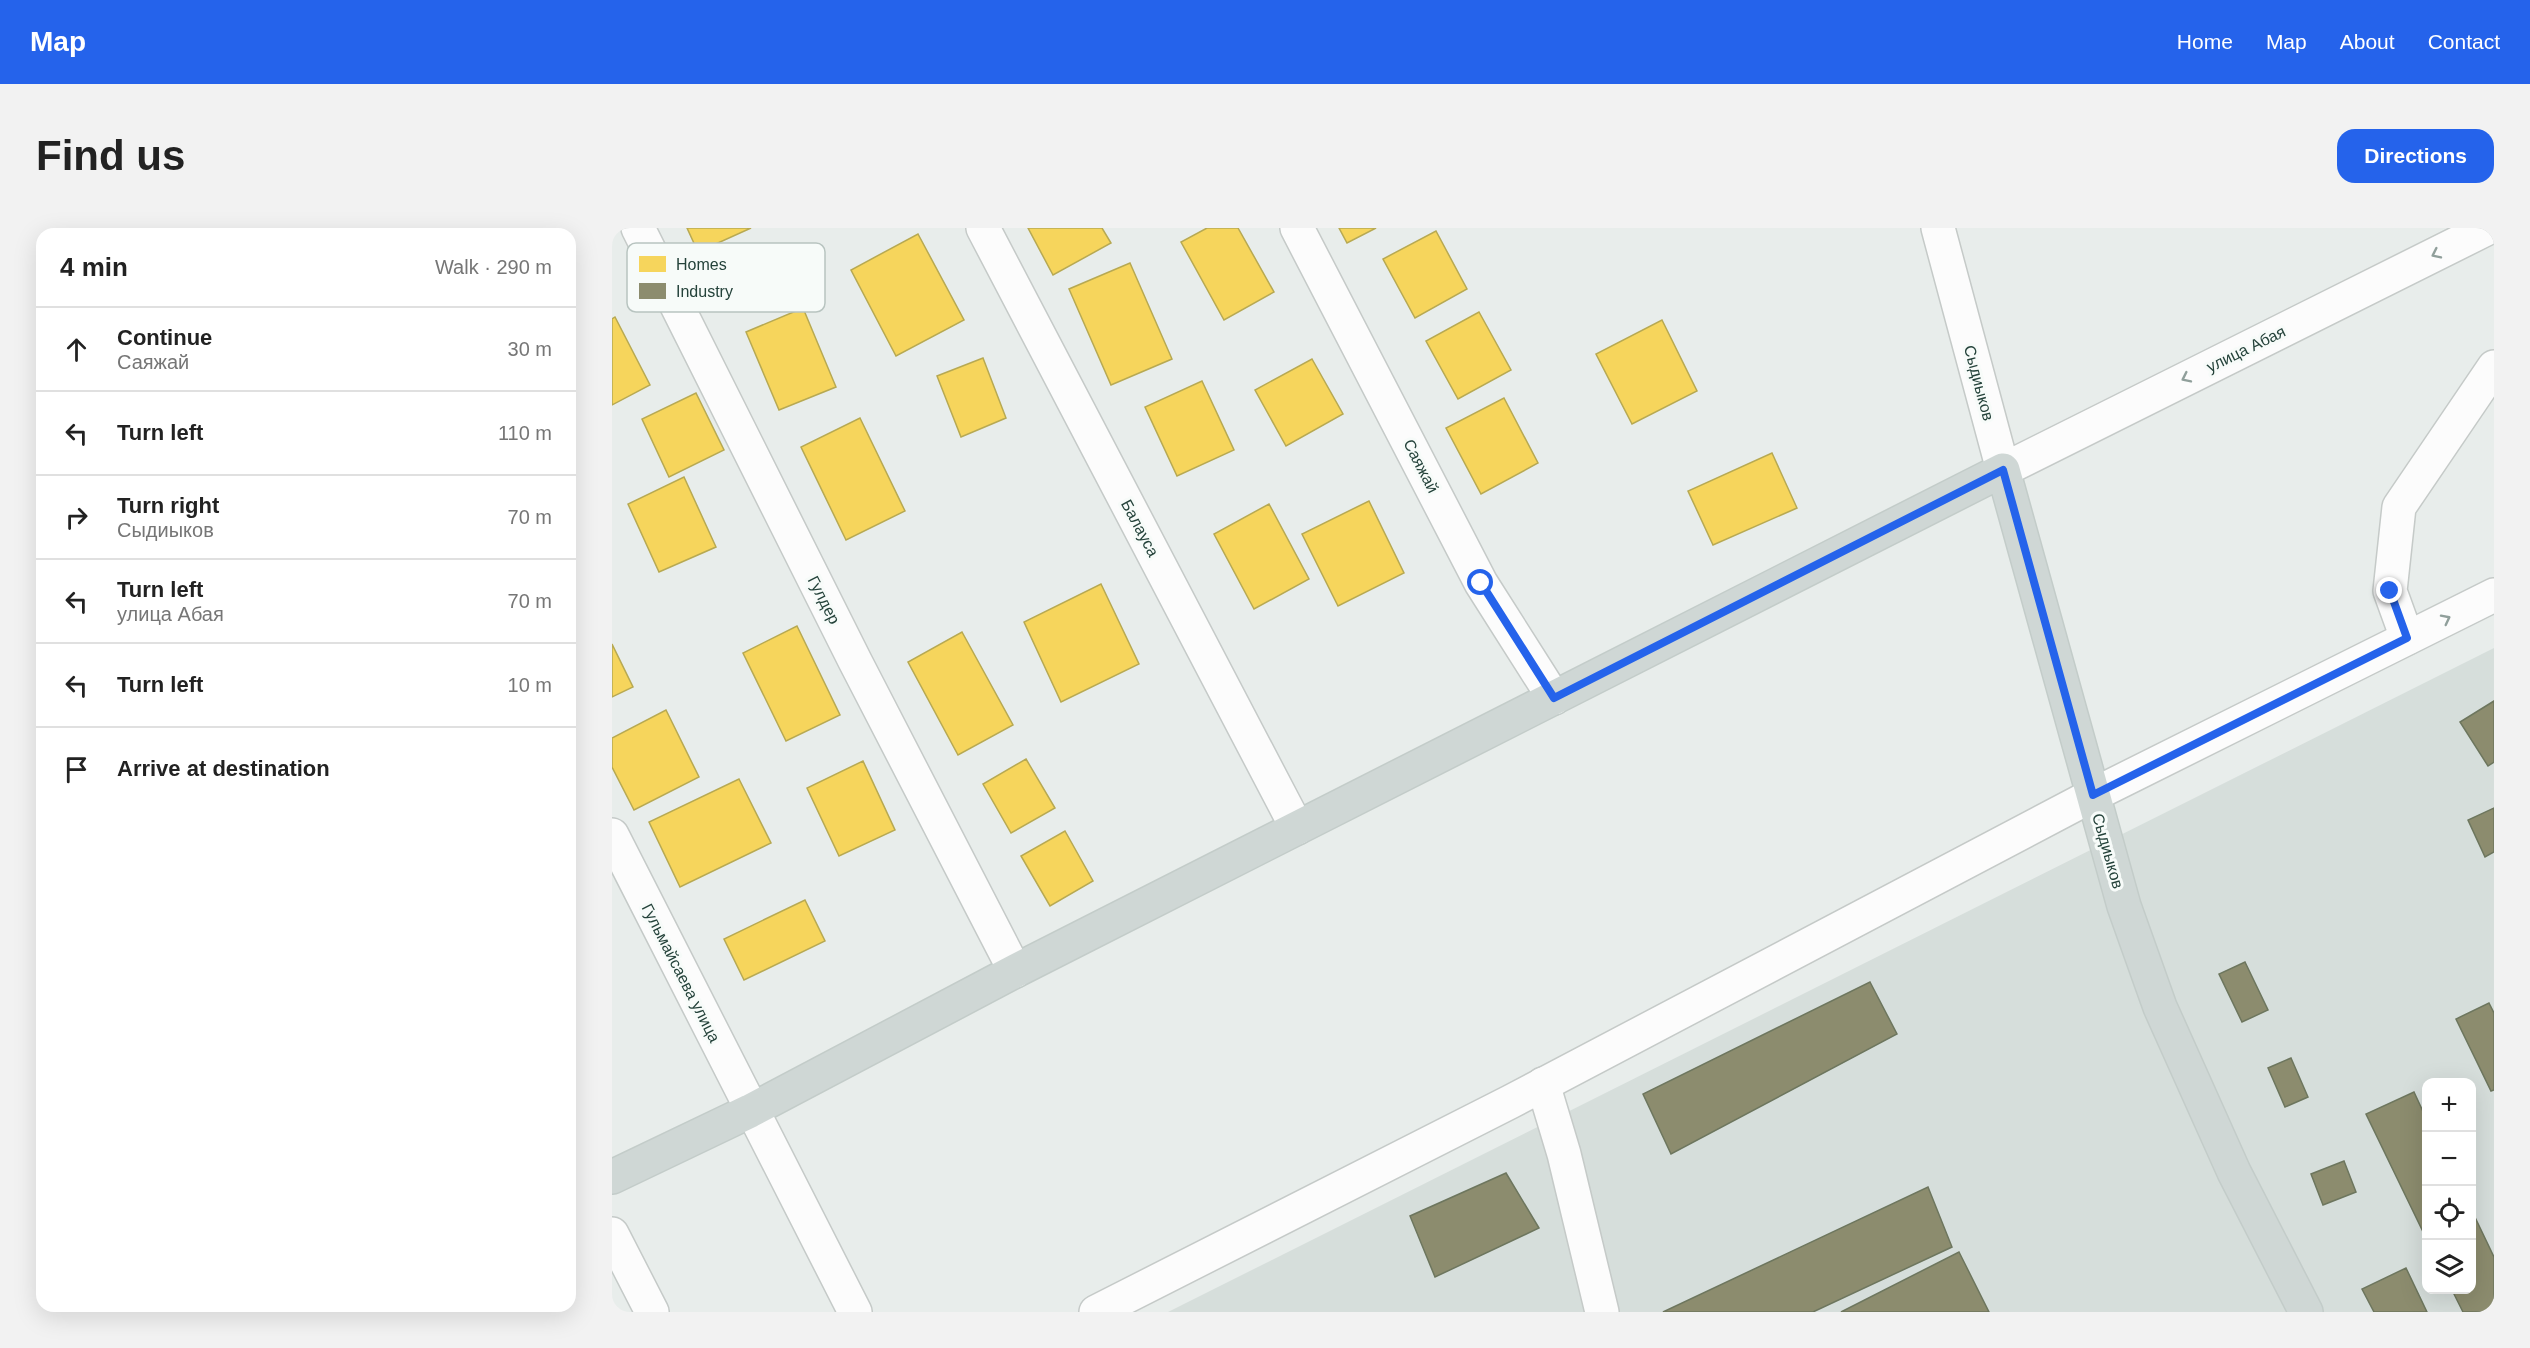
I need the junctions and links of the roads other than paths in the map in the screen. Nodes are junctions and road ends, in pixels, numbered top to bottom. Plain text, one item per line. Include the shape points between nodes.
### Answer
1 (638, 228) edge
2 (983, 228) edge
3 (1297, 228) edge
4 (1938, 228) edge
5 (2488, 228) edge
6 (646, 243) edge
7 (680, 312) edge
8 (2494, 367) edge
9 (2003, 470) junction
10 (2494, 595) edge
11 (2407, 638) junction
12 (1554, 698) junction
13 (2093, 795) junction
14 (1298, 828) junction
15 (612, 835) edge
16 (1015, 971) junction
17 (1543, 1084) junction
18 (750, 1111) junction
19 (612, 1176) edge
20 (612, 1234) edge
21 (652, 1312) edge
22 (855, 1312) edge
23 (1096, 1312) edge
24 (1602, 1312) edge
25 (2306, 1312) edge

1 - 6 street, Гулдер
2 - 14 street, Балауса
3 - 12 street, Саяжай via 1481,583
4 - 9 street, Сыдиыков
5 -> 9 street, улица Абая
7 - 16 street, Гулдер
8 - 11 street via 2399,507 2390,591
9 - 12 main road
9 - 13 main road, Сыдиыков
11 -> 10 street
11 - 13 street
12 - 14 main road
13 - 17 street
13 - 25 main road, Сыдиыков via 2124,906 2160,1007 2234,1172
14 - 16 main road
15 - 18 street, Гульмайсаева улица
16 - 18 main road
17 - 23 street
17 - 24 street
18 - 19 main road
18 - 22 street, Гульмайсаева улица
20 - 21 street

